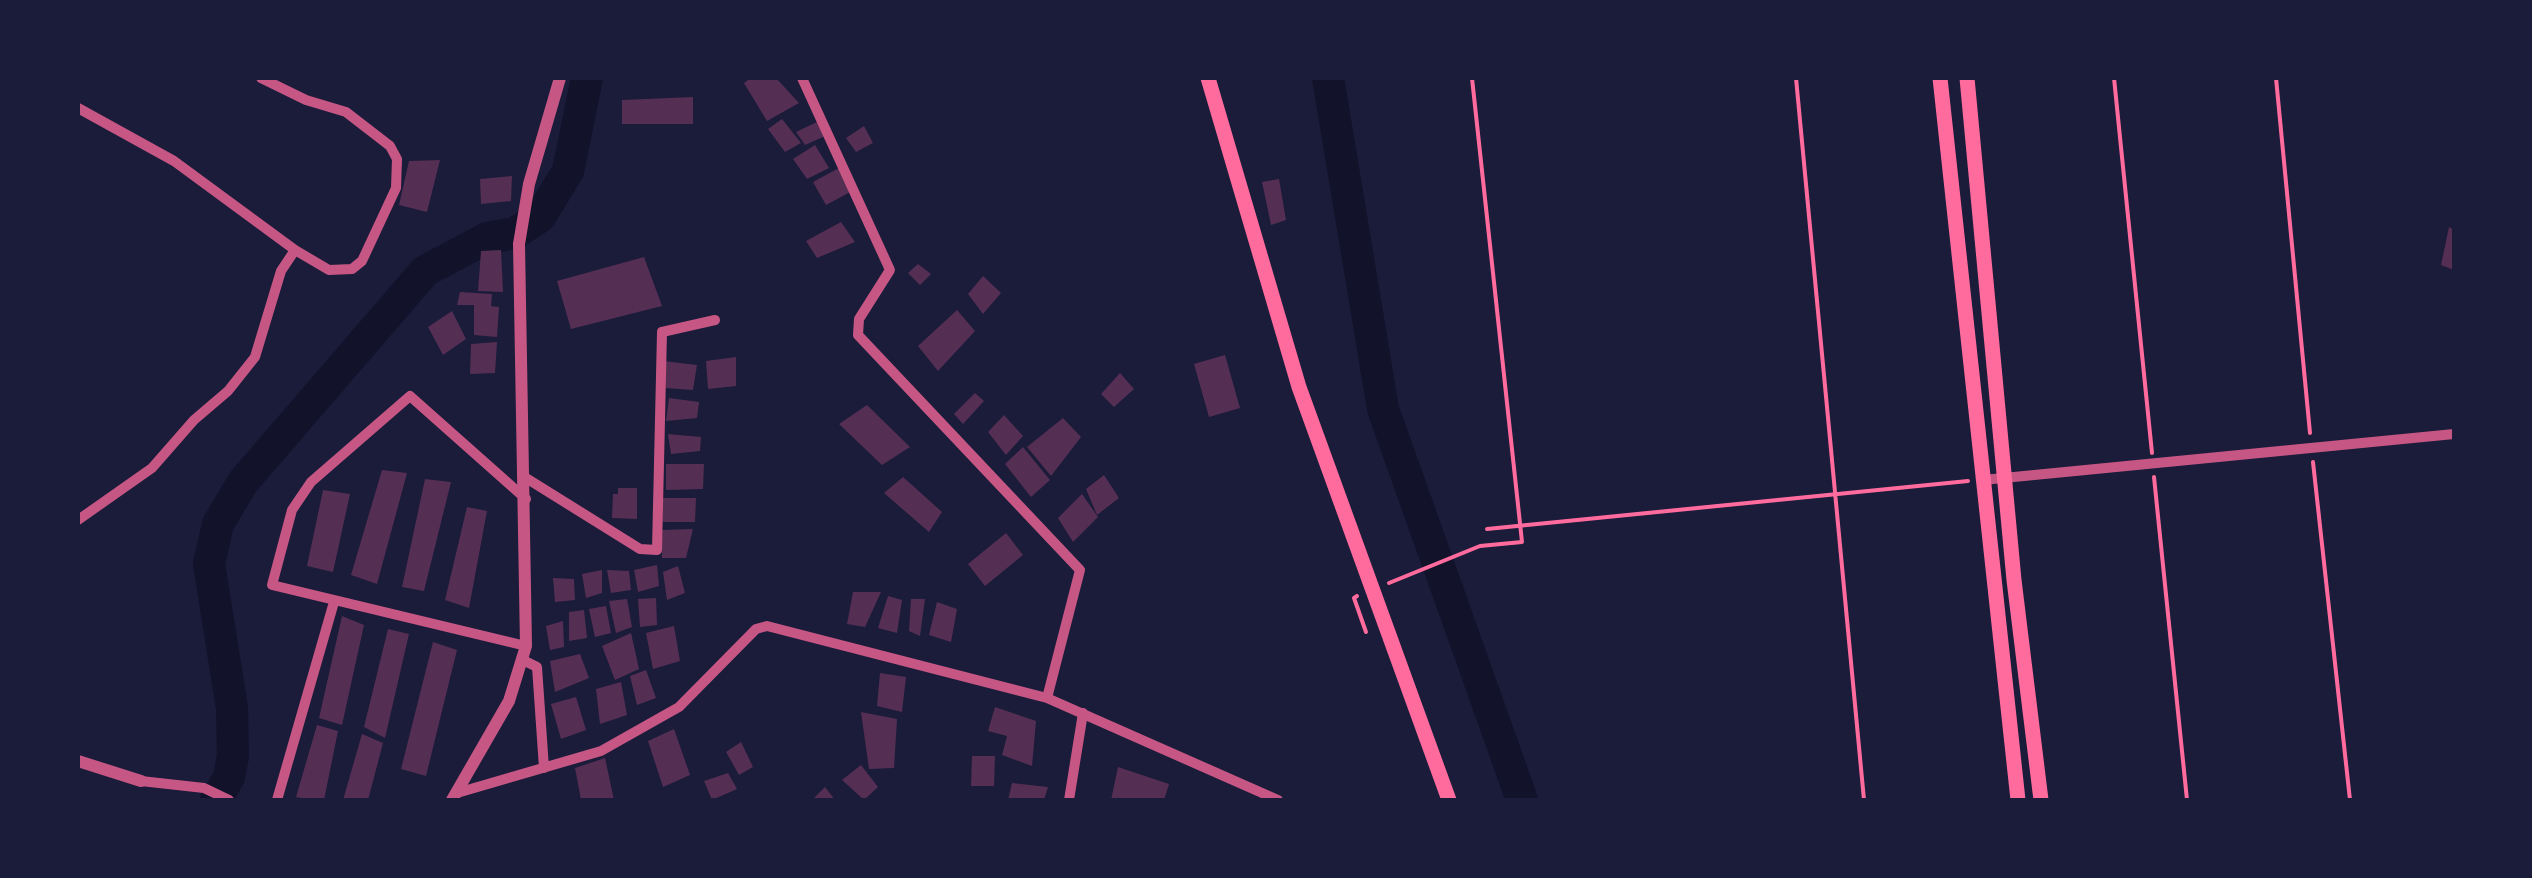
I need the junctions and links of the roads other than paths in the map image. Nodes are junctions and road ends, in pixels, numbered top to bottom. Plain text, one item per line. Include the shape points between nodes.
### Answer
1 (261, 78) edge
2 (560, 78) edge
3 (802, 78) edge
4 (1208, 78) edge
5 (1940, 78) edge
6 (1968, 78) edge
7 (78, 108) edge
8 (295, 250) junction
9 (715, 320) dead end
10 (2454, 434) edge
11 (526, 478) junction
12 (2004, 478) junction
13 (1983, 480) junction
14 (526, 499) junction
15 (78, 520) edge
16 (334, 602) junction
17 (524, 653) junction
18 (1047, 698) junction
19 (1083, 713) junction
20 (78, 761) edge
21 (544, 768) junction
22 (140, 781) joint
23 (454, 797) edge
24 (229, 800) edge
25 (277, 800) edge
26 (1069, 800) edge
27 (1278, 800) edge
28 (1449, 800) edge
29 (2018, 800) edge
30 (2041, 800) edge

1 - 8 street via 346,112 397,159 396,188 362,261 329,270
2 - 11 street via 519,244
3 - 18 street via 890,270 858,319 858,335 1080,570
4 - 28 main road via 1299,387
5 - 13 main road
6 - 12 main road
7 - 8 street via 174,161
8 - 15 street via 281,270 255,357 228,391 152,468
9 - 11 street via 662,332 658,550 640,549
10 - 12 street
11 - 14 street
12 - 13 street
12 - 30 main road
13 - 29 main road
14 - 16 street via 410,396 310,482 292,510 272,585
14 - 17 street
16 - 17 street
16 - 25 street
17 - 21 street via 537,667
17 - 23 street via 509,701
18 - 19 street
18 - 21 street via 767,626 679,706 601,752
19 - 26 street
19 - 27 street
20 - 22 street
21 - 23 street
22 - 24 street via 204,788

